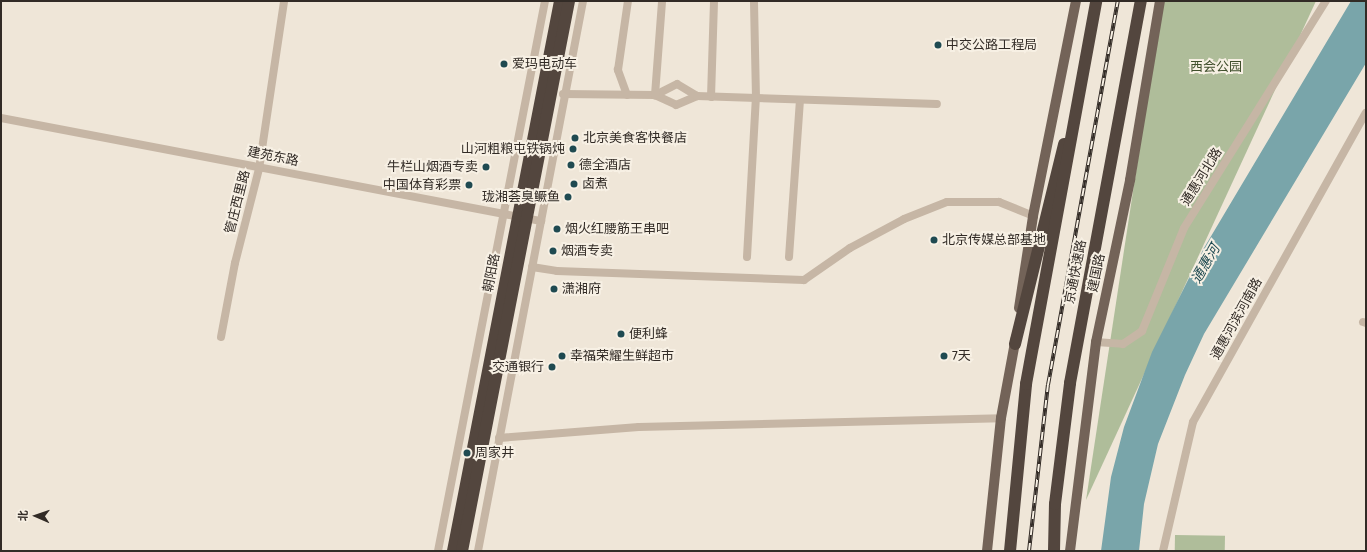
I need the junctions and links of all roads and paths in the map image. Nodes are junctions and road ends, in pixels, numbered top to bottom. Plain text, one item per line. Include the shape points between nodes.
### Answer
1 (284, 1) edge
2 (545, 1) edge
3 (560, 1) edge
4 (569, 1) edge
5 (584, 1) edge
6 (628, 1) edge
7 (662, 1) edge
8 (714, 1) edge
9 (754, 1) edge
10 (1076, 1) edge
11 (1096, 1) edge
12 (1141, 1) edge
13 (1160, 1) edge
14 (1326, 1) edge
15 (1084, 71) junction
16 (563, 94) junction
17 (627, 95) junction
18 (655, 95) junction
19 (698, 96) junction
20 (711, 97) junction
21 (756, 98) junction
22 (800, 100) junction
23 (937, 104) dead end
24 (1366, 113) edge
25 (1, 118) edge
26 (259, 166) junction
27 (503, 214) junction
28 (1033, 216) junction
29 (521, 217) junction
30 (541, 221) junction
31 (747, 257) dead end
32 (790, 257) dead end
33 (532, 267) junction
34 (221, 337) dead end
35 (1096, 342) junction
36 (1015, 344) junction
37 (1002, 418) junction
38 (500, 438) junction
39 (438, 551) edge
40 (453, 551) edge
41 (462, 551) edge
42 (478, 551) edge
43 (987, 551) edge
44 (1010, 551) edge
45 (1054, 551) edge
46 (1070, 551) edge
47 (1163, 551) edge

1 - 26 street, 管庄西里路
2 - 27 street, 朝阳路
3 - 29 highway, 朝阳路
4 - 29 highway, 朝阳路
5 - 16 street
6 - 17 street via 618,70
7 - 18 street
8 - 20 street
9 - 21 street
10 - 28 main road
11 - 15 highway
12 - 45 highway, 京通快速路 via 1070,383 1055,504
13 - 35 main road, 建国路 via 1130,180
14 - 35 street, 通惠河北路 via 1184,228 1142,331 1123,344
15 - 36 highway via 1051,187
15 - 44 highway via 1026,384 1012,498
16 - 17 street
16 - 30 street
17 - 18 street
18 - 19 street via 676,105
18 - 19 street via 677,84
19 - 20 street
20 - 21 street
21 - 22 street
21 - 31 street
22 - 23 street
22 - 32 street
24 - 47 street, 通惠河滨河南路 via 1193,422
25 - 26 street, 建苑东路
26 - 27 street, 建苑东路
26 - 34 street, 管庄西里路 via 235,263
27 - 29 street, 建苑东路
27 - 39 street, 朝阳路
28 - 33 street via 999,202 947,202 904,218 850,248 804,280 557,271
28 - 36 main road
29 - 30 street, 建苑东路
29 - 40 highway, 朝阳路
29 - 41 highway, 朝阳路
30 - 33 street
33 - 38 street
35 - 46 main road, 建国路
36 - 37 main road
37 - 38 street via 639,427
37 - 43 main road
38 - 42 street

